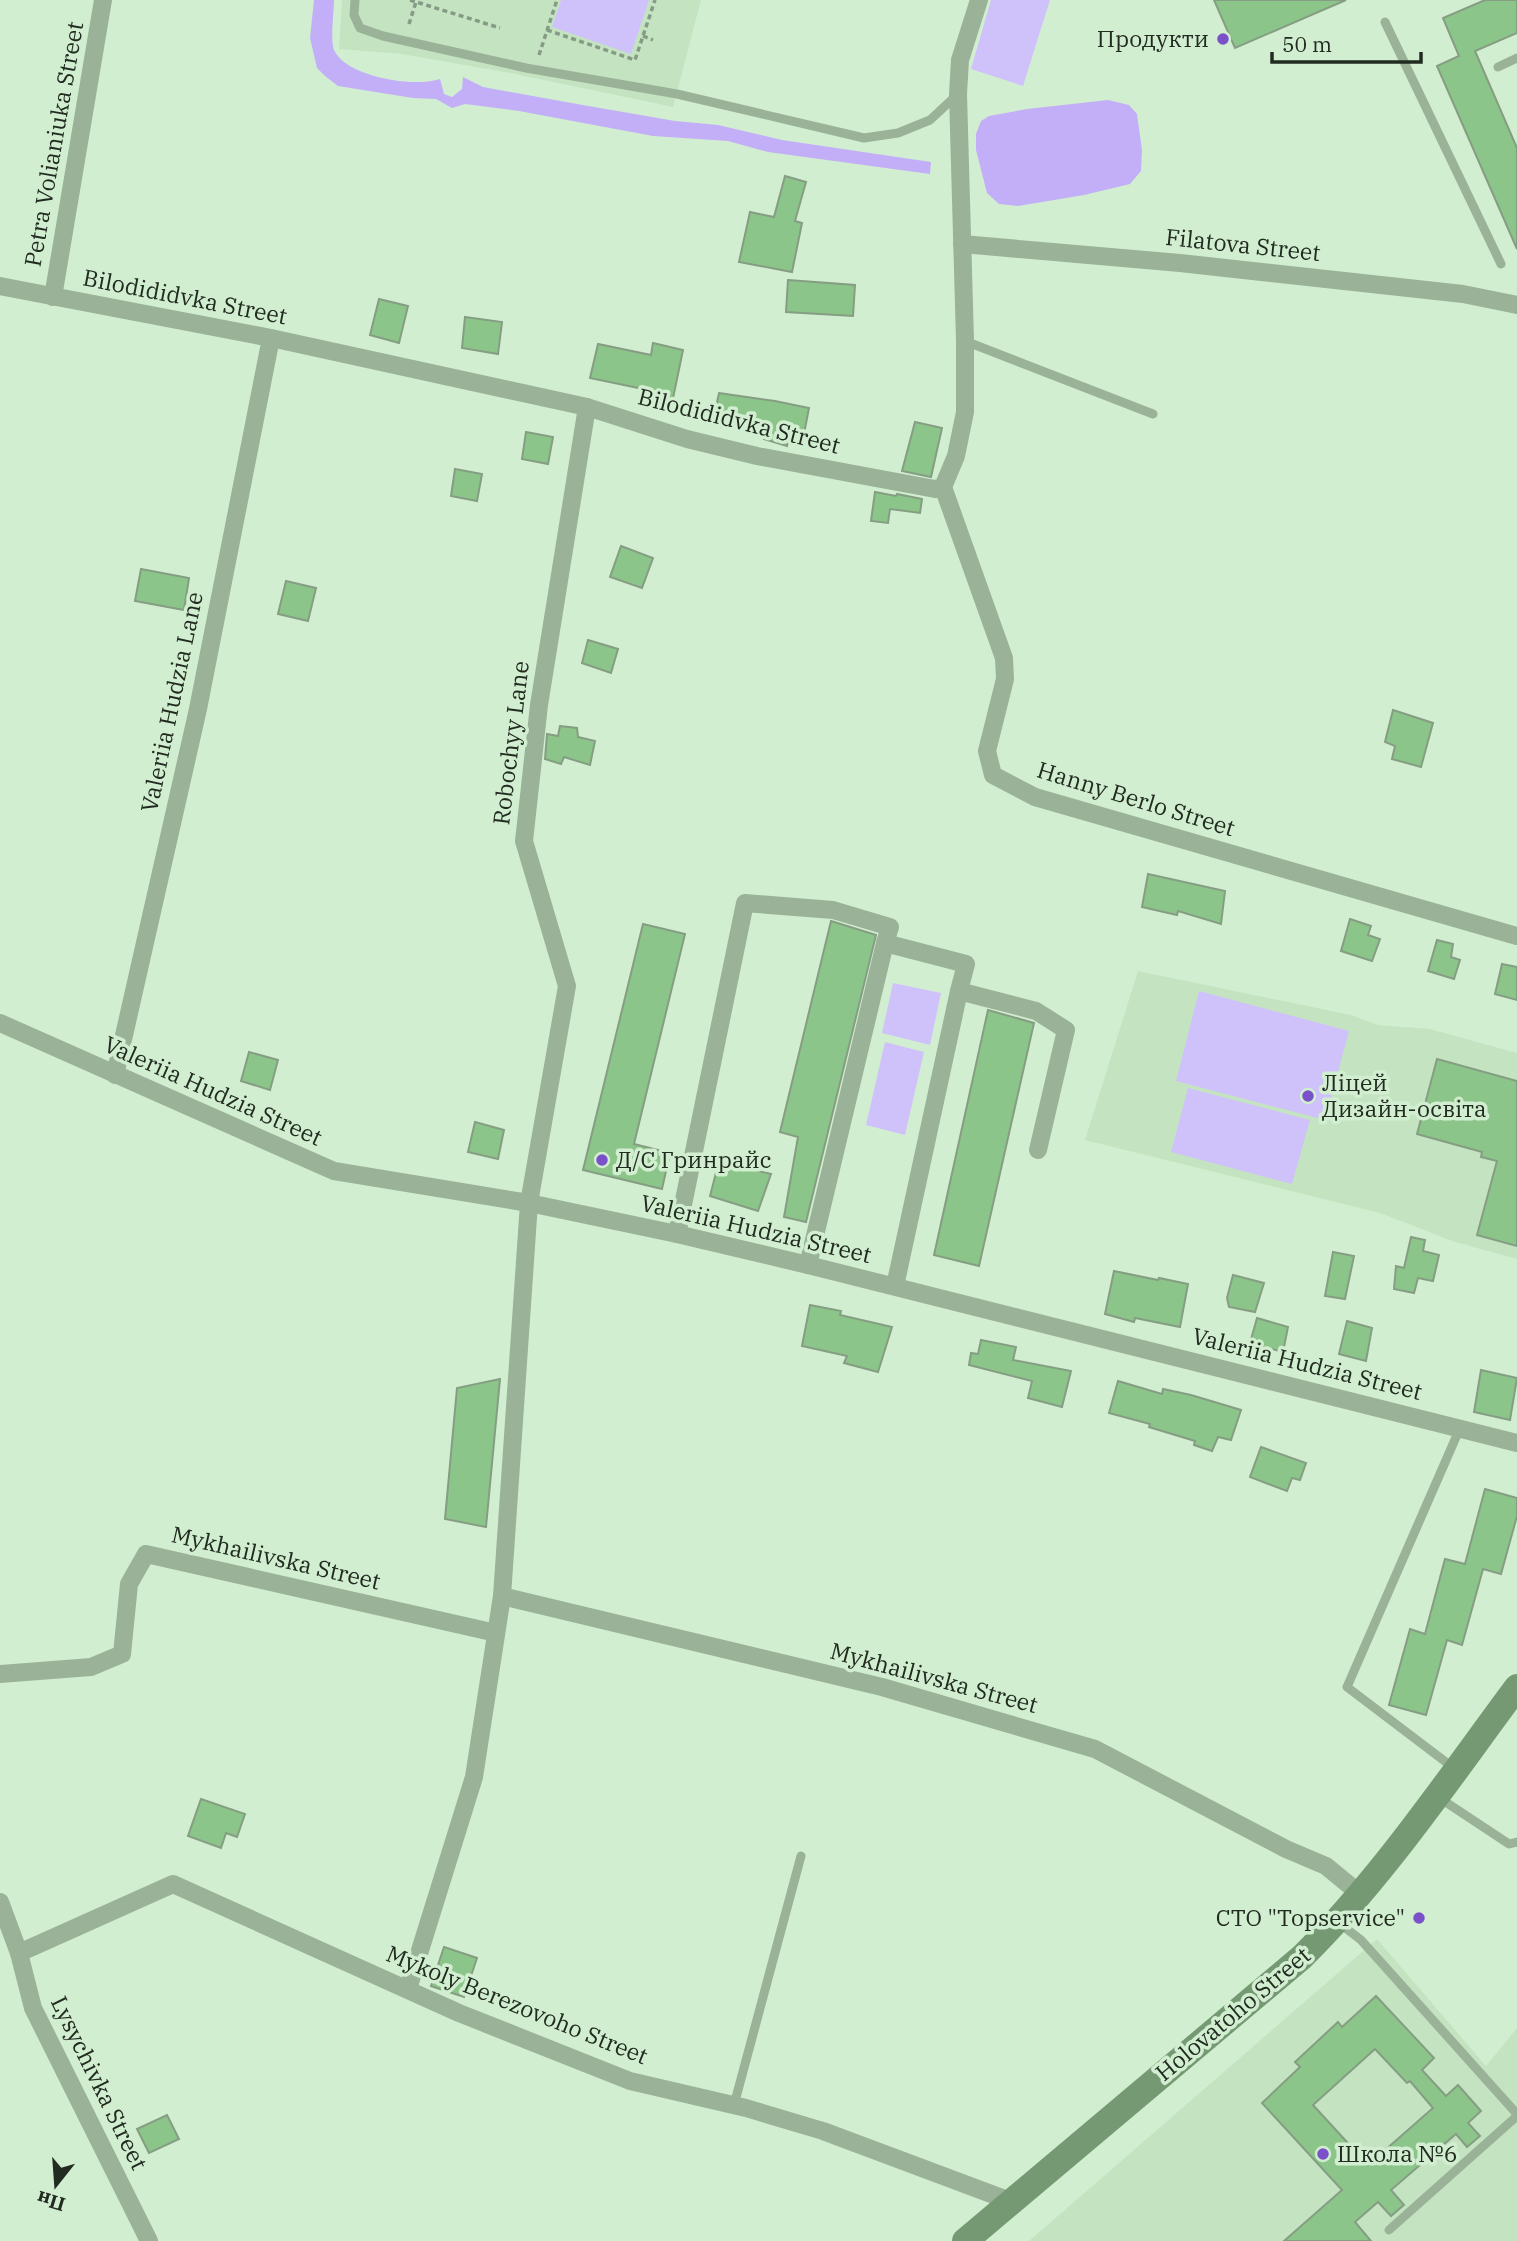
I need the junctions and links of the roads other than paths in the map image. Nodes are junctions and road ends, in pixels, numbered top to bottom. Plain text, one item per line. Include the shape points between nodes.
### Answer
1 (103, 0) edge
2 (355, 0) edge
3 (978, 0) edge
4 (1385, 22) dead end
5 (1517, 58) edge
6 (1498, 67) dead end
7 (958, 94) junction
8 (962, 244) junction
9 (1501, 264) dead end
10 (0, 286) edge
11 (53, 297) junction
12 (1517, 305) edge
13 (271, 338) junction
14 (965, 341) junction
15 (587, 407) junction
16 (1153, 414) dead end
17 (943, 487) junction
18 (1517, 936) edge
19 (885, 943) junction
20 (959, 991) junction
21 (0, 1023) edge
22 (115, 1075) junction
23 (1038, 1150) dead end
24 (529, 1203) junction
25 (677, 1234) junction
26 (808, 1265) junction
27 (895, 1286) junction
28 (1460, 1428) junction
29 (1517, 1443) edge
30 (502, 1596) junction
31 (496, 1633) junction
32 (0, 1674) edge
33 (1517, 1687) edge
34 (1456, 1770) junction
35 (1437, 1796) junction
36 (1517, 1842) edge
37 (801, 1856) dead end
38 (1360, 1894) junction
39 (0, 1902) edge
40 (1338, 1922) junction
41 (19, 1953) junction
42 (408, 1989) junction
43 (734, 2105) junction
44 (1517, 2115) edge
45 (1010, 2201) junction
46 (1389, 2230) dead end
47 (149, 2241) edge
48 (965, 2241) edge

1 - 11 street, Petra Volianiuka Street
2 - 7 lane via 354,15 360,28 383,36 526,68 677,94 864,138 898,133 930,120
3 - 7 street via 960,60
4 - 9 lane
5 - 6 lane
7 - 8 street
8 - 12 street, Filatova Street via 1463,294
8 - 14 street
10 - 11 street, Bilodididvka Street
11 - 13 street, Bilodididvka Street
13 - 15 street, Bilodididvka Street
13 - 22 street, Valeriia Hudzia Lane via 198,709
14 - 16 lane
14 - 17 street via 965,412 956,456
15 - 17 street, Bilodididvka Street via 757,456
15 - 24 street, Robochyy Lane via 539,705 524,841 567,986
17 - 18 street, Hanny Berlo Street via 1004,658 1005,679 987,751 993,775 1035,797
19 - 20 street via 966,964
19 - 25 street via 890,927 844,914 744,903
19 - 26 street
20 - 23 street via 1036,1012 1066,1030
20 - 27 street
21 - 22 street, Valeriia Hudzia Street
22 - 24 street, Valeriia Hudzia Street via 334,1171
24 - 25 street, Valeriia Hudzia Street
24 - 30 street, Robochyy Lane
25 - 26 street, Valeriia Hudzia Street
26 - 27 street, Valeriia Hudzia Street
27 - 28 street, Valeriia Hudzia Street
28 - 29 street, Valeriia Hudzia Street
28 - 34 lane via 1347,1687
30 - 31 street
30 - 38 street, Mykhailivska Street via 882,1687 1095,1749 1326,1866
31 - 32 street, Mykhailivska Street via 146,1554 129,1584 122,1654 91,1667
31 - 42 street via 474,1777
33 - 34 main road, Holovatoho Street
34 - 35 main road, Holovatoho Street
35 - 36 lane via 1509,1844
35 - 38 main road, Holovatoho Street
37 - 43 lane
38 - 40 main road, Holovatoho Street
39 - 41 street, Lysychivka Street
40 - 44 lane via 1361,1940
40 - 45 main road, Holovatoho Street
41 - 42 street, Mykoly Berezovoho Street via 173,1884
41 - 47 street, Lysychivka Street via 33,2008
42 - 43 street, Mykoly Berezovoho Street via 630,2081
43 - 45 street, Mykoly Berezovoho Street via 823,2131
44 - 46 lane
45 - 48 main road, Holovatoho Street

